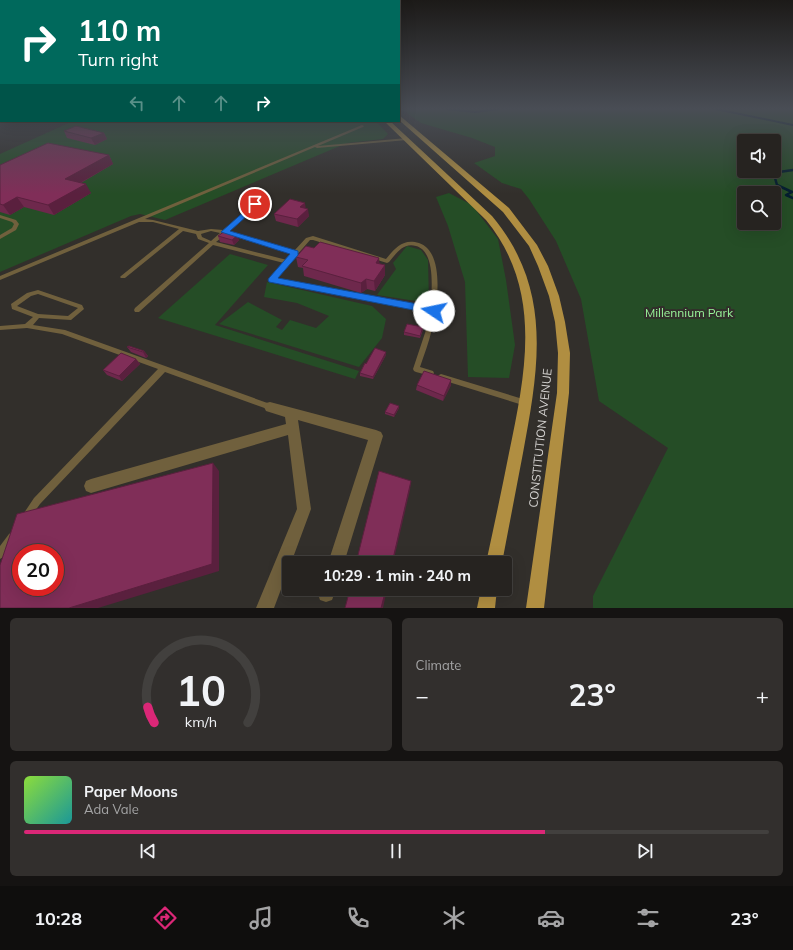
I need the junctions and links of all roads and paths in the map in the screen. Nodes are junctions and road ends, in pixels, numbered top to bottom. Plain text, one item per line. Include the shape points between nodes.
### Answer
1 (334, 137) edge
2 (423, 137) edge
3 (407, 139) joint
4 (310, 147) junction
5 (266, 196) dead end
6 (0, 216) edge
7 (137, 220) junction
8 (182, 229) junction
9 (225, 232) junction
10 (198, 233) junction
11 (0, 237) edge
12 (212, 243) junction
13 (295, 253) junction
14 (288, 262) junction
15 (122, 277) dead end
16 (0, 278) edge
17 (137, 310) dead end
18 (434, 311) junction
19 (38, 316) junction
20 (27, 326) junction
21 (0, 328) edge
22 (164, 369) junction
23 (526, 403) junction
24 (270, 406) joint
25 (291, 412) junction
26 (293, 428) junction
27 (91, 486) dead end
28 (0, 554) edge
29 (338, 556) edge
30 (495, 556) edge
31 (488, 596) edge
32 (265, 608) edge
33 (486, 608) edge
34 (535, 608) edge

1 - 4 lane
2 - 34 main road, CONSTITUTION AVENUE via 506,210 533,245 544,266 554,296 564,353 564,393
3 - 4 lane
3 - 23 main road, CONSTITUTION AVENUE via 485,213 512,251 528,298 532,324 532,356
4 - 7 lane
5 - 9 lane
6 - 11 lane via 17,224 14,229
7 - 8 lane
7 - 16 lane
8 - 10 lane
8 - 15 lane
9 - 10 lane via 211,230
9 - 12 lane
9 - 13 lane
10 - 12 lane via 200,238
12 - 14 lane
12 - 17 lane
13 - 14 lane
13 - 18 lane via 308,239 314,238 387,261 404,244 419,244 425,247 431,257 435,287
14 - 18 lane via 272,280
18 - 23 lane via 416,369
19 - 19 lane via 16,308 14,304 29,294 38,292 81,309 69,318
19 - 20 lane
20 - 21 lane
20 - 22 lane via 63,332
22 - 24 lane
22 - 28 lane via 37,501
23 - 30 main road, CONSTITUTION AVENUE
24 - 25 street
25 - 26 street
25 - 29 street via 376,436
26 - 27 street
26 - 32 street via 304,509
31 - 33 main road

